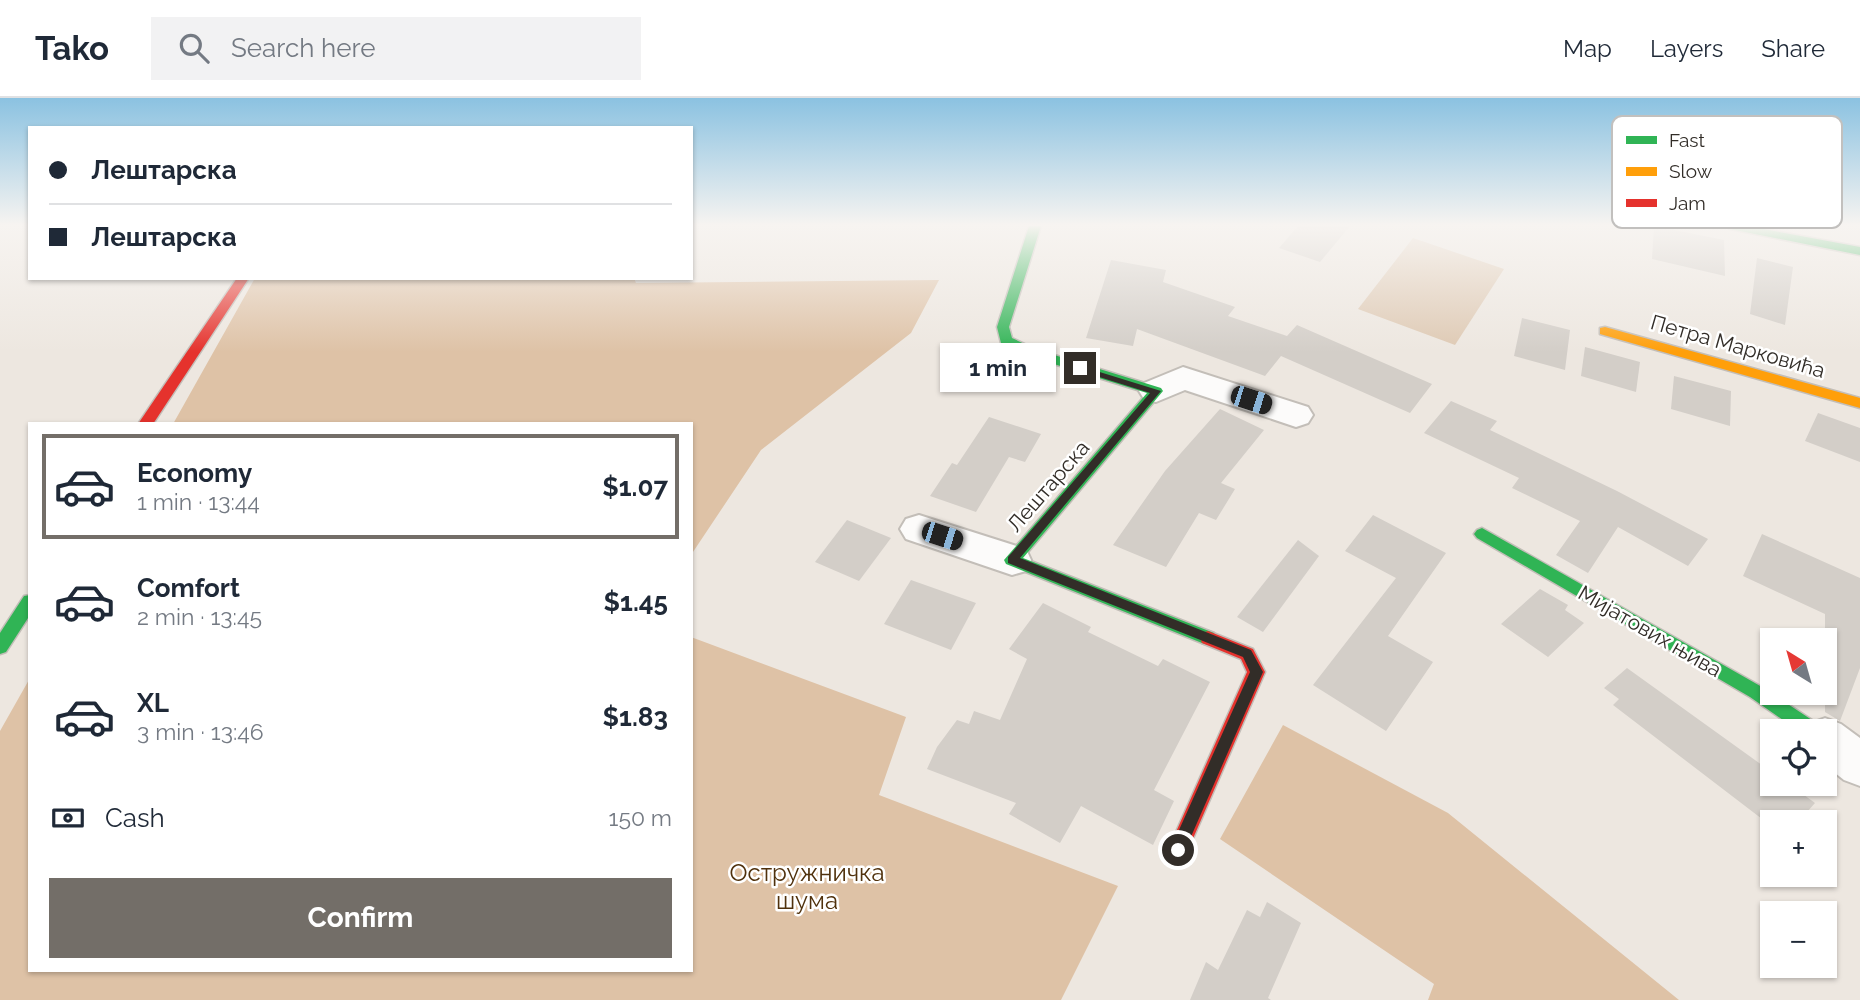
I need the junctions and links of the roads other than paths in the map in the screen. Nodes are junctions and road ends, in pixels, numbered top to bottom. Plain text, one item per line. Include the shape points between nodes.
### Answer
1 (1022, 268) edge
2 (242, 280) edge
3 (1605, 331) dead end
4 (1156, 391) junction
5 (1860, 403) edge
6 (1296, 415) dead end
7 (146, 422) edge
8 (919, 528) dead end
9 (1482, 534) dead end
10 (1012, 560) junction
11 (28, 604) edge
12 (0, 648) edge
13 (1796, 719) edge
14 (1837, 747) edge
15 (1860, 765) edge
16 (1178, 850) dead end

1 - 4 street via 1003,327 1006,340 1030,352
2 - 7 street
3 - 5 street, Петра Марковића
4 - 6 street via 1184,378
4 - 10 street, Лештарска
8 - 10 street
9 - 13 street, Мијатових њива
10 - 16 street, Лештарска via 1247,654 1256,672
11 - 12 street
14 - 15 street

